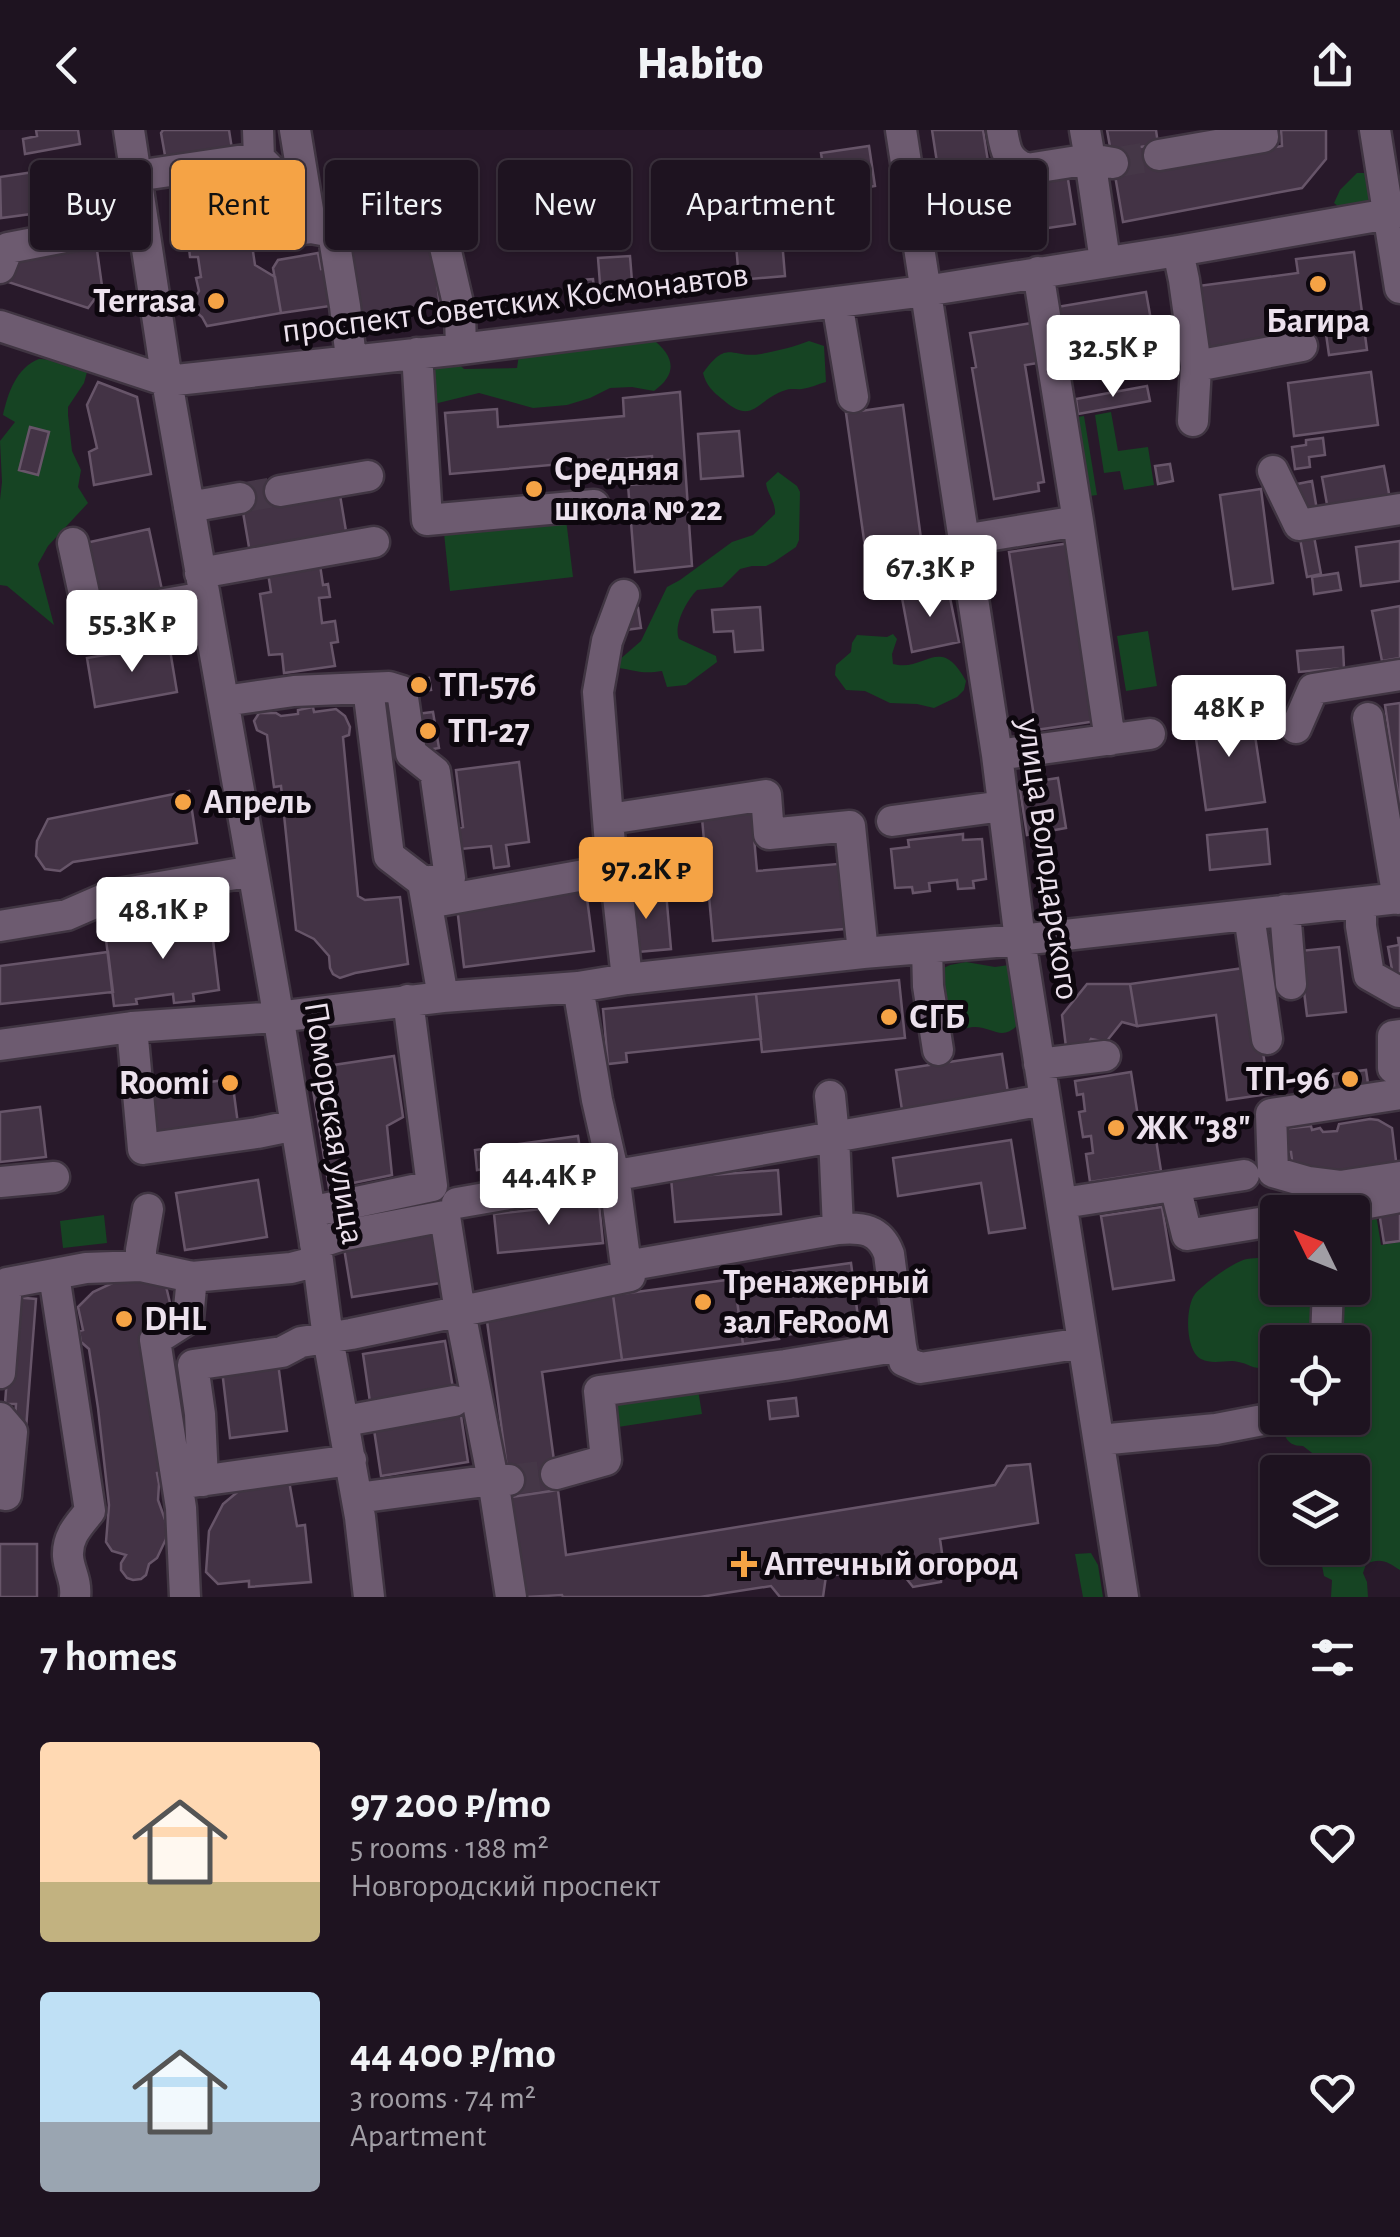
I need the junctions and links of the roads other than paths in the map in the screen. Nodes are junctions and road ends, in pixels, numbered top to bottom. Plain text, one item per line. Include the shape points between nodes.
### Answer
1 (129, 130) edge
2 (294, 130) edge
3 (902, 130) edge
4 (1002, 130) edge
5 (1262, 130) edge
6 (1375, 130) edge
7 (258, 144) edge
8 (1175, 145) tunnel mouth
9 (1096, 151) edge
10 (134, 160) edge
11 (151, 172) edge
12 (1394, 213) edge
13 (322, 230) junction
14 (30, 244) edge
15 (147, 250) edge
16 (1178, 251) junction
17 (1105, 262) junction
18 (0, 268) edge
19 (1038, 272) junction
20 (1400, 288) edge
21 (925, 291) junction
22 (836, 302) junction
23 (0, 326) edge
24 (1302, 346) dead end
25 (461, 349) junction
26 (417, 353) junction
27 (351, 359) junction
28 (1196, 366) junction
29 (168, 381) junction
30 (852, 396) dead end
31 (1193, 421) dead end
32 (1273, 471) dead end
33 (368, 476) dead end
34 (280, 491) tunnel mouth
35 (240, 498) tunnel mouth
36 (594, 505) dead end
37 (189, 507) junction
38 (1400, 509) edge
39 (1078, 522) junction
40 (963, 540) junction
41 (374, 542) dead end
42 (73, 544) dead end
43 (202, 585) junction
44 (624, 595) dead end
45 (1400, 675) edge
46 (368, 688) junction
47 (224, 702) junction
48 (1368, 718) dead end
49 (1296, 728) dead end
50 (1150, 734) dead end
51 (1110, 740) junction
52 (997, 755) junction
53 (1003, 806) junction
54 (610, 819) junction
55 (892, 820) dead end
56 (612, 870) junction
57 (253, 871) junction
58 (426, 892) junction
59 (1399, 898) edge
60 (1361, 903) junction
61 (1285, 910) junction
62 (1249, 915) junction
63 (0, 926) edge
64 (1020, 940) junction
65 (927, 948) junction
66 (863, 953) junction
67 (627, 979) junction
68 (1291, 984) dead end
69 (578, 986) junction
70 (1399, 992) edge
71 (443, 997) junction
72 (408, 1000) junction
73 (277, 1016) junction
74 (132, 1027) junction
75 (1400, 1035) edge
76 (1267, 1039) dead end
77 (0, 1045) edge
78 (938, 1050) dead end
79 (1104, 1056) dead end
80 (1039, 1064) junction
81 (1396, 1081) edge
82 (830, 1096) dead end
83 (1045, 1100) junction
84 (296, 1125) junction
85 (834, 1136) junction
86 (614, 1175) junction
87 (1244, 1175) dead end
88 (54, 1176) dead end
89 (1400, 1177) edge
90 (0, 1182) edge
91 (1175, 1186) junction
92 (1400, 1197) edge
93 (457, 1203) dead end
94 (1063, 1203) junction
95 (1370, 1203) edge
96 (148, 1209) dead end
97 (310, 1212) junction
98 (1260, 1223) edge
99 (838, 1229) junction
100 (317, 1252) junction
101 (141, 1266) junction
102 (626, 1266) junction
103 (54, 1275) junction
104 (192, 1277) junction
105 (460, 1312) junction
106 (328, 1338) junction
107 (1083, 1342) junction
108 (900, 1346) junction
109 (1, 1358) edge
110 (454, 1402) dead end
111 (0, 1418) edge
112 (344, 1420) junction
113 (1260, 1421) edge
114 (1098, 1440) junction
115 (351, 1460) junction
116 (556, 1474) tunnel mouth
117 (501, 1480) junction
118 (190, 1482) junction
119 (0, 1494) edge
120 (357, 1498) junction
121 (76, 1597) edge
122 (185, 1597) edge
123 (370, 1597) edge
124 (510, 1597) edge
125 (1124, 1597) edge

1 - 10 street, Поморская улица
2 - 13 street
3 - 21 street, улица Володарского
4 - 9 street via 1008,156 1027,168
5 - 8 street via 1263,137
6 - 12 street
7 - 11 street
7 - 13 street via 276,224 284,231
9 - 17 street
12 - 16 street, проспект Советских Космонавтов
12 - 20 street
13 - 25 street via 438,217 460,312
13 - 27 street via 346,306
14 - 18 street via 8,248
15 - 29 street, Поморская улица
16 - 17 street, проспект Советских Космонавтов
16 - 28 street
17 - 19 street, проспект Советских Космонавтов
19 - 21 street, проспект Советских Космонавтов
19 - 39 street
21 - 22 street, проспект Советских Космонавтов
21 - 40 street, улица Володарского
22 - 25 street, проспект Советских Космонавтов
22 - 30 street
23 - 29 street, проспект Советских Космонавтов
24 - 28 street
25 - 26 street, проспект Советских Космонавтов
26 - 27 street, проспект Советских Космонавтов
26 - 36 street via 427,520
27 - 29 street, проспект Советских Космонавтов
28 - 31 street
29 - 37 street, Поморская улица
32 - 38 street via 1299,524
33 - 34 street
35 - 37 street
37 - 43 street, Поморская улица
39 - 40 street
39 - 51 street
40 - 52 street, улица Володарского
41 - 43 street
42 - 43 street via 89,617
43 - 47 street, Поморская улица
44 - 54 street via 606,640 598,692
45 - 49 street via 1313,689
46 - 47 street
46 - 58 street via 389,856
46 - 58 street via 402,690 411,753 436,772 450,878
47 - 57 street, Поморская улица
48 - 59 street
50 - 51 street
51 - 52 street
52 - 53 street, улица Володарского
53 - 55 street
53 - 64 street, улица Володарского
54 - 56 street
54 - 66 street via 766,795 768,834 850,826
56 - 58 street
56 - 67 street
57 - 63 street via 112,896 67,915
57 - 73 street, Поморская улица
58 - 71 street
59 - 60 street
60 - 61 street
60 - 70 street via 1369,975
61 - 62 street
61 - 68 street
62 - 64 street
62 - 76 street
64 - 65 street
64 - 80 street, улица Володарского
65 - 66 street
65 - 78 street
66 - 67 street
67 - 69 street
69 - 71 street
69 - 86 street
71 - 72 street
72 - 73 street
72 - 97 street via 432,1186
73 - 74 street
73 - 84 street, Поморская улица
74 - 77 street
74 - 84 street via 143,1149
75 - 81 street via 1393,1036
79 - 80 street
80 - 83 street, улица Володарского
81 - 89 street via 1271,1114 1273,1172 1340,1186
82 - 85 street
83 - 85 street
83 - 94 street, улица Володарского
84 - 97 street, Поморская улица
85 - 86 street
85 - 99 street
86 - 93 street
86 - 102 street
87 - 91 street
88 - 90 street
91 - 94 street
91 - 98 street via 1188,1236
92 - 95 street
94 - 107 street, улица Володарского
96 - 101 street
97 - 100 street, Поморская улица
99 - 102 street
99 - 108 street via 875,1232 885,1242
100 - 104 street via 290,1268
100 - 105 street via 340,1236 445,1216
100 - 106 street, Поморская улица
101 - 103 street
101 - 104 street
102 - 105 street via 630,1276
103 - 109 street via 7,1283
103 - 121 street via 90,1511 71,1533
104 - 118 street via 188,1319 155,1340
105 - 106 street
105 - 117 street
106 - 112 street, Поморская улица
106 - 118 street via 193,1365 200,1414
107 - 108 street via 920,1368 904,1361
107 - 114 street, улица Володарского
108 - 116 street via 598,1391 606,1460
110 - 112 street
111 - 119 street via 12,1432 6,1494
112 - 115 street, Поморская улица
113 - 114 street
114 - 125 street, улица Володарского
115 - 118 street
115 - 120 street, Поморская улица
117 - 120 street
117 - 124 street
118 - 122 street via 181,1508
120 - 123 street, Поморская улица

